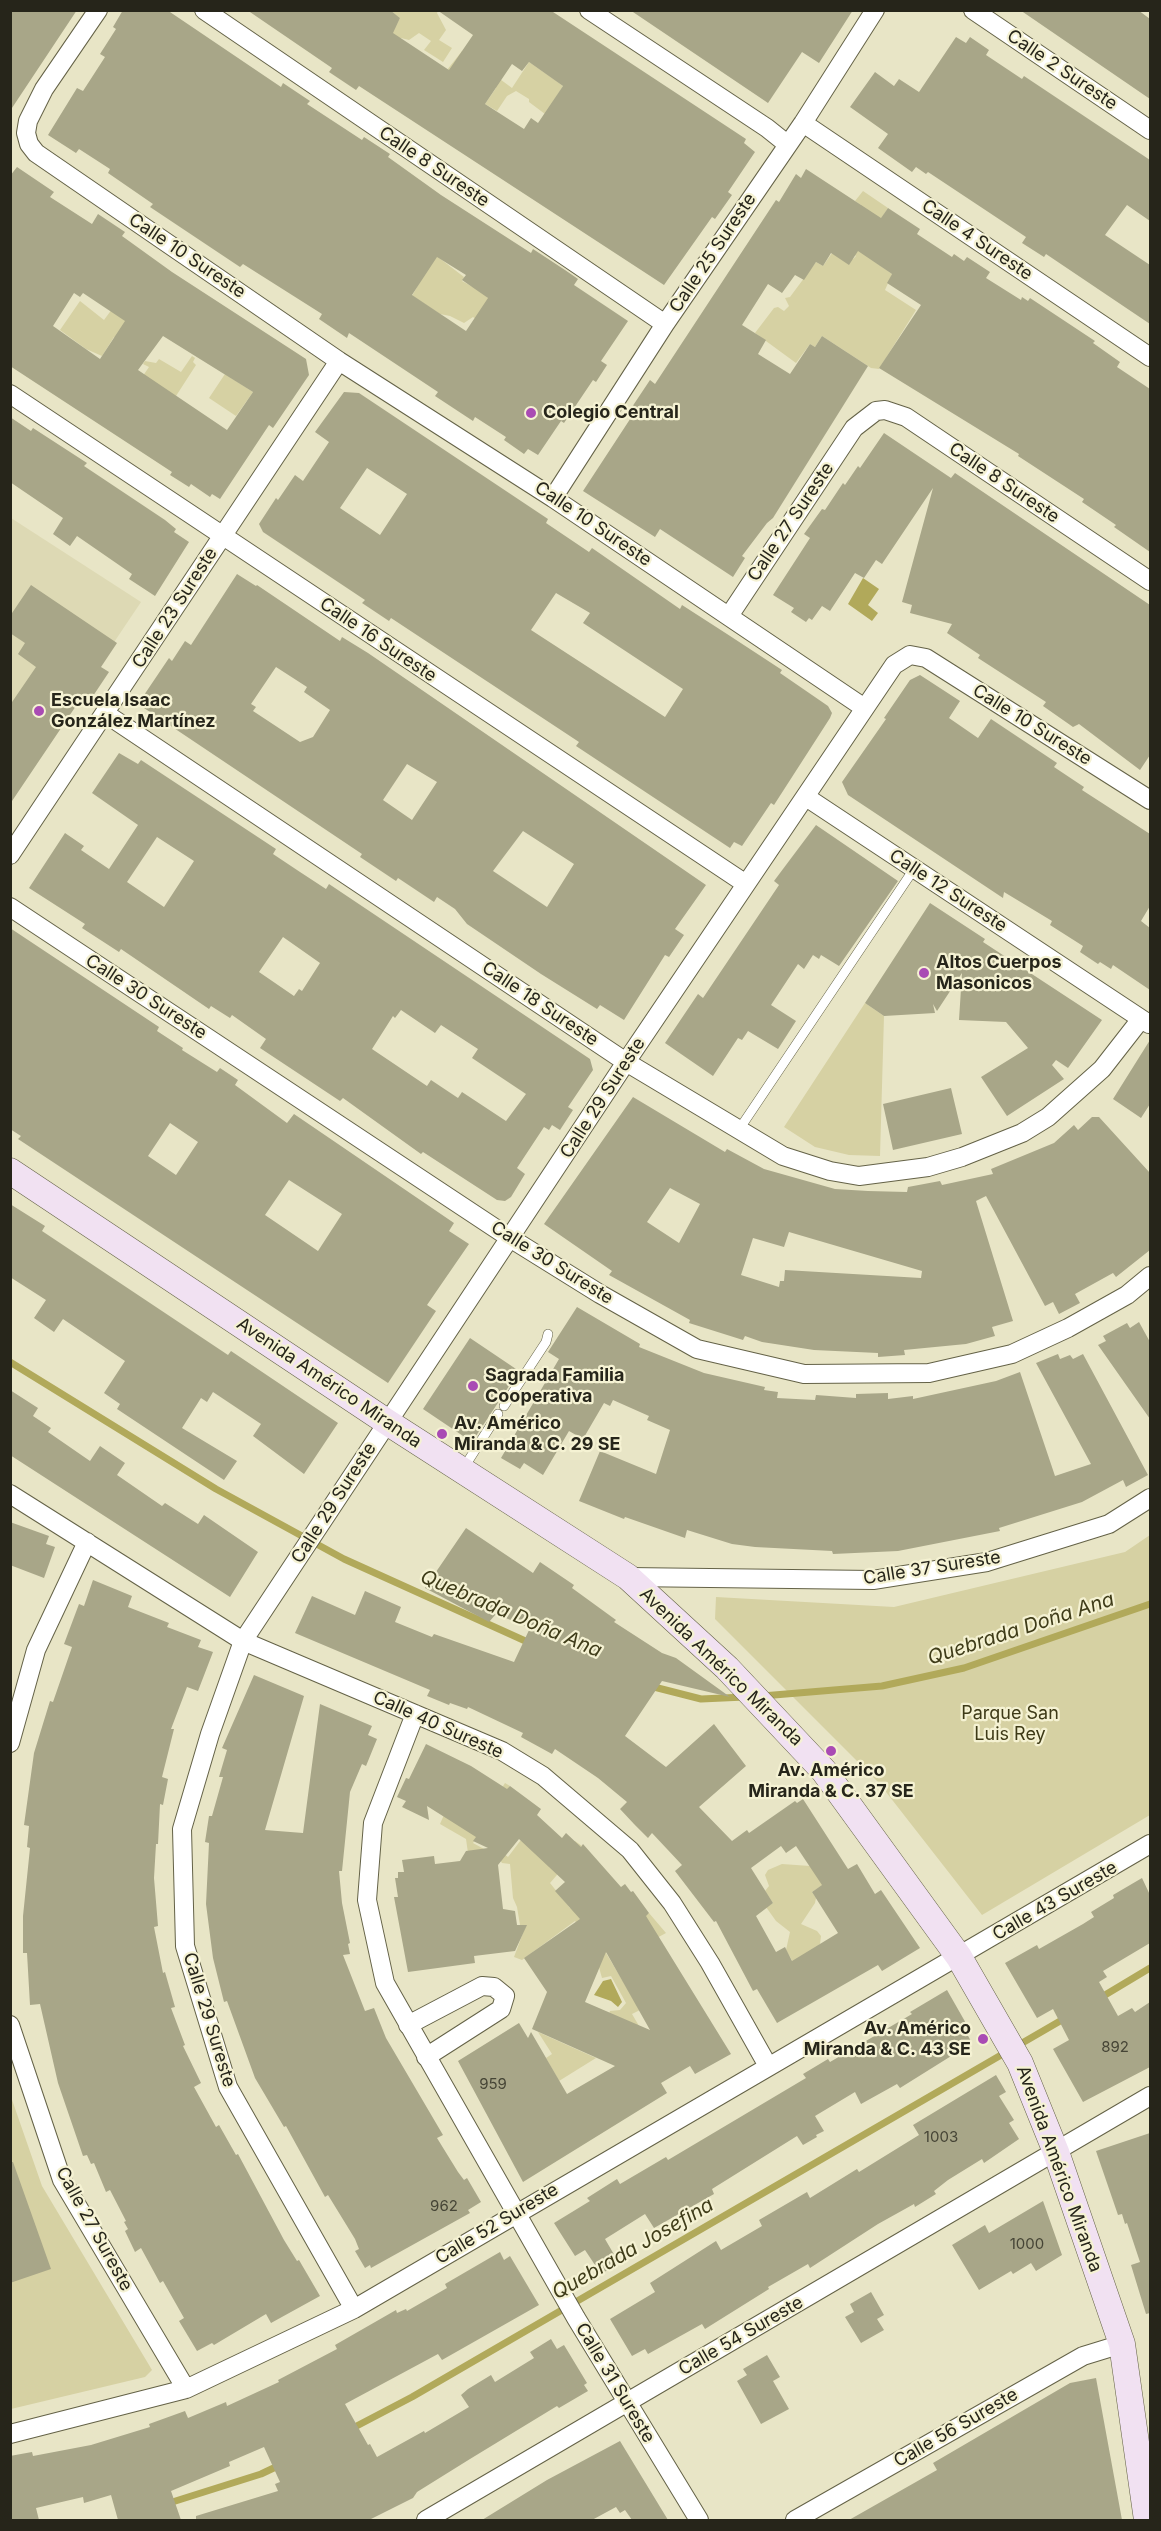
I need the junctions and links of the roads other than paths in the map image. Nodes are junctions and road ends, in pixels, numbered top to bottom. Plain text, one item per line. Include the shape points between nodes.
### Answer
1 (98, 10) edge
2 (204, 10) edge
3 (589, 10) edge
4 (875, 10) edge
5 (973, 10) edge
6 (803, 123) junction
7 (1150, 130) edge
8 (787, 144) junction
9 (665, 324) junction
10 (1150, 357) edge
11 (339, 361) junction
12 (10, 394) edge
13 (854, 428) joint
14 (553, 498) junction
15 (222, 537) junction
16 (1150, 582) edge
17 (729, 615) junction
18 (863, 707) junction
19 (106, 714) junction
20 (806, 797) junction
21 (1150, 800) edge
22 (10, 855) edge
23 (914, 869) junction
24 (746, 884) junction
25 (10, 907) edge
26 (1146, 1022) edge
27 (626, 1062) junction
28 (738, 1131) junction
29 (10, 1171) edge
30 (510, 1238) junction
31 (1150, 1276) edge
32 (548, 1334) dead end
33 (387, 1422) junction
34 (462, 1471) junction
35 (10, 1494) edge
36 (1150, 1498) edge
37 (87, 1542) junction
38 (628, 1577) junction
39 (243, 1641) junction
40 (415, 1714) junction
41 (10, 1743) edge
42 (1150, 1844) edge
43 (959, 1957) junction
44 (10, 2025) edge
45 (408, 2025) junction
46 (426, 2057) junction
47 (768, 2066) junction
48 (1150, 2096) edge
49 (1056, 2152) junction
50 (515, 2213) junction
51 (354, 2309) junction
52 (1122, 2344) junction
53 (186, 2389) junction
54 (626, 2403) junction
55 (10, 2434) edge
56 (426, 2520) edge
57 (699, 2520) edge
58 (795, 2520) edge
59 (1147, 2520) edge

1 - 11 street, Calle 10 Sureste via 34,108 26,133 29,144 36,153
2 - 9 street, Calle 8 Sureste
3 - 8 street
4 - 6 street, Calle 25 Sureste
5 - 7 street, Calle 2 Sureste
6 - 8 street, Calle 25 Sureste
6 - 10 street, Calle 4 Sureste
8 - 9 street, Calle 25 Sureste
9 - 14 street, Calle 25 Sureste
11 - 14 street, Calle 10 Sureste
11 - 15 street, Calle 23 Sureste
12 - 15 street, Calle 16 Sureste
13 - 16 street, Calle 8 Sureste via 876,411 894,411 906,417
13 - 17 street, Calle 27 Sureste
14 - 17 street, Calle 10 Sureste
15 - 19 street, Calle 23 Sureste
15 - 24 street, Calle 16 Sureste
17 - 18 street, Calle 10 Sureste
18 - 20 street, Calle 29 Sureste
18 - 21 street, Calle 10 Sureste via 894,664 910,655 919,656
19 - 22 street, Calle 23 Sureste
19 - 27 street, Calle 18 Sureste
20 - 23 street, Calle 12 Sureste
20 - 24 street, Calle 29 Sureste
23 - 26 street, Calle 12 Sureste
23 - 28 lane
24 - 27 street, Calle 29 Sureste
25 - 30 street, Calle 30 Sureste
26 - 28 street, Calle 18 Sureste via 1102,1069 1048,1117 995,1145 928,1167 859,1176 830,1171 783,1156
27 - 28 street, Calle 18 Sureste
27 - 30 street, Calle 29 Sureste
29 - 33 street, Avenida Américo Miranda
30 - 31 street, Calle 30 Sureste via 697,1349 804,1374 928,1373 1012,1354 1127,1296
30 - 33 street, Calle 29 Sureste
32 - 34 lane
33 - 34 street, Avenida Américo Miranda
33 - 39 street, Calle 29 Sureste
34 - 38 street, Avenida Américo Miranda
35 - 37 street, Calle 40 Sureste
36 - 38 street, Calle 37 Sureste via 1109,1524 987,1562 873,1580
37 - 39 street, Calle 40 Sureste
37 - 41 street via 36,1650
38 - 43 street, Avenida Américo Miranda via 727,1668 824,1771
39 - 40 street, Calle 40 Sureste
39 - 51 street, Calle 29 Sureste via 182,1829 185,1946 228,2087
40 - 45 street, Calle 31 Sureste via 373,1823 367,1900 385,1983
40 - 47 street, Calle 40 Sureste via 501,1751 543,1776 630,1850 672,1903
42 - 43 street, Calle 43 Sureste
43 - 47 street, Calle 52 Sureste
43 - 49 street, Avenida Américo Miranda via 1020,2063
44 - 53 street, Calle 27 Sureste via 62,2180
45 - 46 street, Calle 31 Sureste
45 - 46 street via 482,1986 494,1987 505,1996 501,2009
46 - 50 street, Calle 31 Sureste
47 - 50 street, Calle 52 Sureste
48 - 49 street, Calle 54 Sureste
49 - 52 street, Avenida Américo Miranda
49 - 54 street, Calle 54 Sureste
50 - 51 street, Calle 52 Sureste
50 - 54 street, Calle 31 Sureste
51 - 53 street, Calle 52 Sureste
52 - 58 street, Calle 56 Sureste via 1083,2356
52 - 59 street, Avenida Américo Miranda
53 - 55 street, Calle 52 Sureste
54 - 56 street, Calle 54 Sureste
54 - 57 street, Calle 31 Sureste

